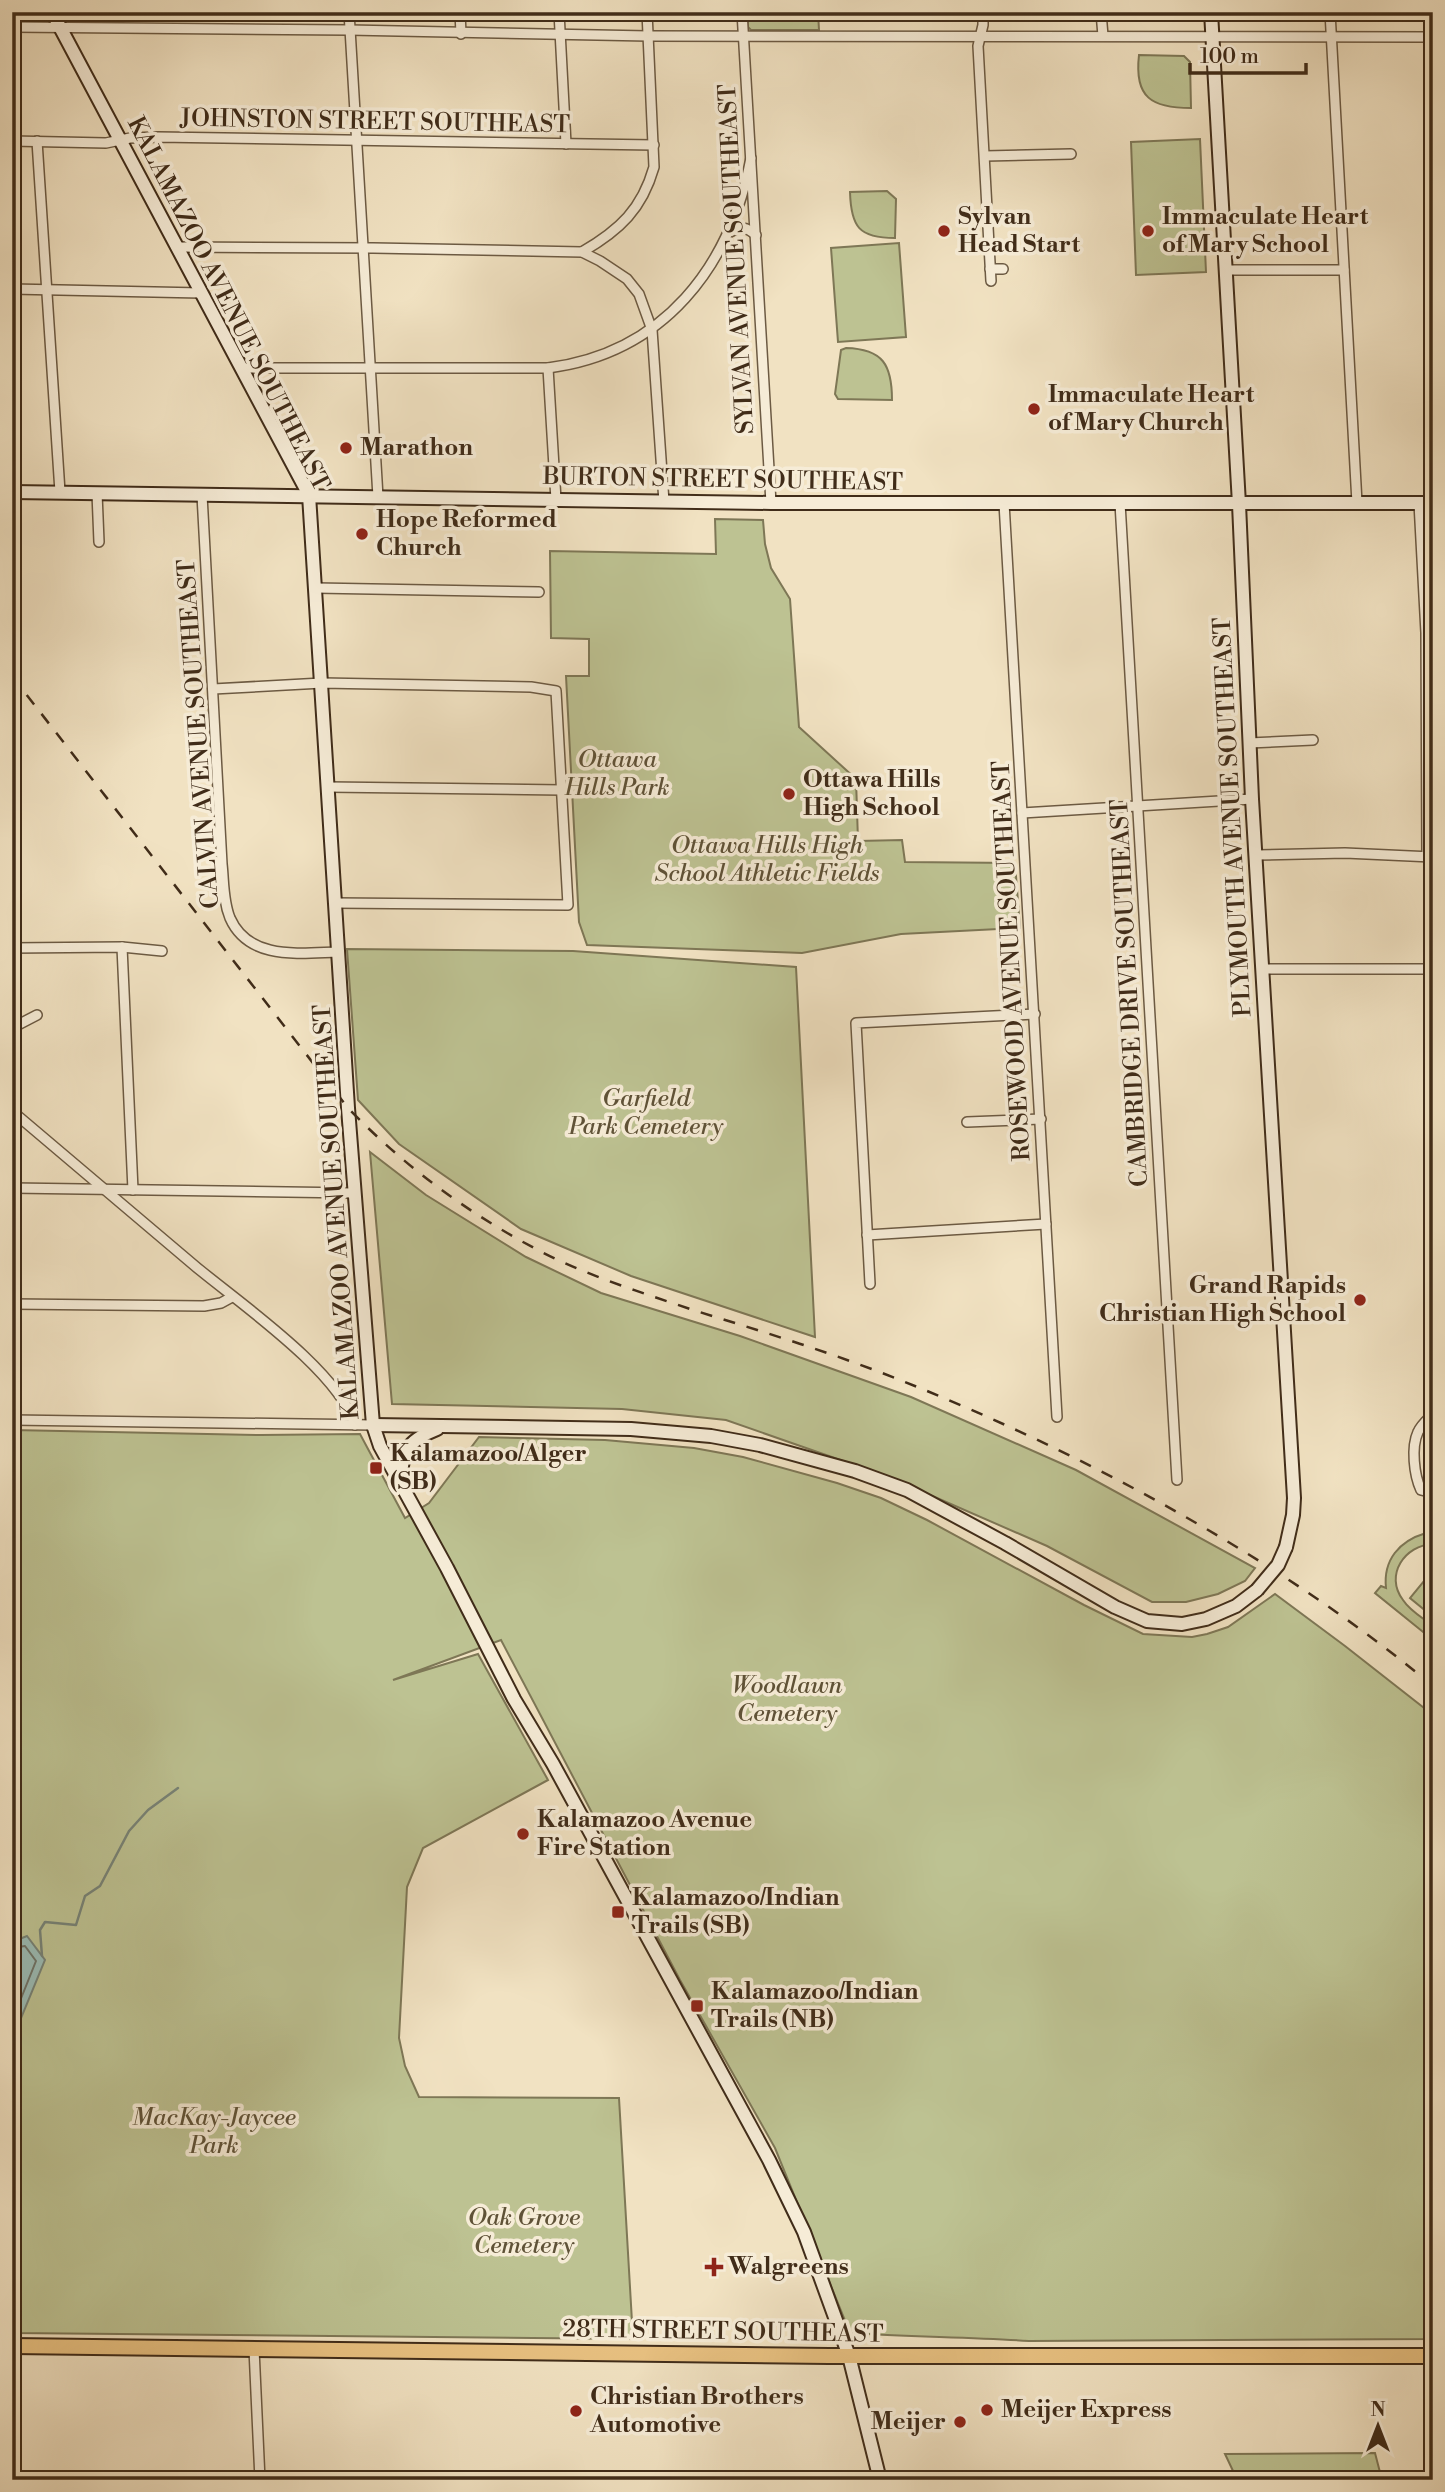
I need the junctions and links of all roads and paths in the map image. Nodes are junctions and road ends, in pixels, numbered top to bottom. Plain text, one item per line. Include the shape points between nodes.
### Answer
1 (52, 12) edge
2 (349, 12) edge
3 (460, 12) edge
4 (559, 12) edge
5 (647, 12) edge
6 (742, 12) edge
7 (983, 12) edge
8 (1101, 12) edge
9 (1211, 12) edge
10 (1330, 12) edge
11 (12, 27) edge
12 (61, 29) junction
13 (349, 30) junction
14 (461, 34) junction
15 (560, 35) junction
16 (648, 36) junction
17 (743, 36) junction
18 (981, 36) junction
19 (1103, 36) junction
20 (1433, 37) edge
21 (1213, 38) junction
22 (1332, 38) junction
23 (120, 140) junction
24 (356, 140) junction
25 (12, 141) edge
26 (37, 141) junction
27 (566, 144) junction
28 (654, 145) junction
29 (1071, 154) dead end
30 (985, 156) junction
31 (751, 158) junction
32 (730, 232) junction
33 (756, 235) junction
34 (176, 247) junction
35 (362, 248) junction
36 (582, 252) junction
37 (990, 269) junction
38 (1003, 269) dead end
39 (1226, 270) junction
40 (1344, 270) junction
41 (990, 281) dead end
42 (12, 289) edge
43 (46, 290) junction
44 (201, 293) junction
45 (652, 330) junction
46 (241, 368) junction
47 (371, 368) junction
48 (548, 368) junction
49 (12, 492) edge
50 (60, 492) junction
51 (97, 493) junction
52 (202, 495) junction
53 (309, 495) junction
54 (378, 497) junction
55 (556, 500) junction
56 (664, 502) junction
57 (771, 503) junction
58 (1004, 503) junction
59 (1120, 503) junction
60 (1357, 503) junction
61 (1419, 503) junction
62 (1433, 503) edge
63 (1239, 504) junction
64 (99, 542) dead end
65 (316, 588) junction
66 (539, 592) dead end
67 (1429, 633) edge
68 (321, 683) junction
69 (213, 690) junction
70 (1313, 740) dead end
71 (1249, 743) junction
72 (1430, 746) edge
73 (328, 787) junction
74 (562, 790) junction
75 (1252, 799) junction
76 (1139, 806) junction
77 (1022, 813) junction
78 (1256, 855) junction
79 (1430, 857) edge
80 (335, 904) junction
81 (122, 947) junction
82 (12, 948) edge
83 (162, 951) dead end
84 (338, 952) junction
85 (1263, 969) junction
86 (1433, 972) edge
87 (1035, 1014) junction
88 (37, 1015) dead end
89 (12, 1028) edge
90 (12, 1111) edge
91 (1041, 1119) junction
92 (967, 1122) dead end
93 (12, 1188) edge
94 (104, 1190) junction
95 (133, 1190) junction
96 (354, 1193) junction
97 (1046, 1224) junction
98 (867, 1235) junction
99 (870, 1284) dead end
100 (232, 1297) junction
101 (12, 1304) edge
102 (1433, 1414) edge
103 (1057, 1417) dead end
104 (12, 1420) edge
105 (355, 1425) junction
106 (373, 1425) junction
107 (445, 1426) junction
108 (1177, 1480) dead end
109 (400, 1484) junction
110 (1433, 1493) edge
111 (12, 2346) edge
112 (254, 2349) junction
113 (849, 2356) junction
114 (1433, 2356) edge
115 (260, 2480) edge
116 (880, 2480) edge

1 - 12 main road, KALAMAZOO AVENUE SOUTHEAST
2 - 13 street
3 - 14 street
4 - 15 street
5 - 16 street
6 - 17 street, SYLVAN AVENUE SOUTHEAST
7 - 18 street
8 - 19 street
9 - 21 main road, PLYMOUTH AVENUE SOUTHEAST
10 - 22 street
11 - 12 street
12 - 13 street
12 - 23 main road, KALAMAZOO AVENUE SOUTHEAST
13 - 14 street
13 - 24 street
14 - 15 street
15 - 16 street
15 - 27 street
16 - 17 street
16 - 28 street
17 - 18 street
17 - 31 street, SYLVAN AVENUE SOUTHEAST
18 - 19 street
18 - 30 street
19 - 21 street
20 - 22 street
21 - 22 street
21 - 39 main road, PLYMOUTH AVENUE SOUTHEAST
22 - 40 street
23 - 24 street, JOHNSTON STREET SOUTHEAST
23 - 26 street, JOHNSTON STREET SOUTHEAST
23 - 34 main road, KALAMAZOO AVENUE SOUTHEAST
24 - 27 street, JOHNSTON STREET SOUTHEAST
24 - 35 street
25 - 26 street, JOHNSTON STREET SOUTHEAST
26 - 43 street
27 - 28 street, JOHNSTON STREET SOUTHEAST
28 - 36 street via 649,187 631,217
29 - 30 street
30 - 37 street
31 - 32 street
31 - 33 street, SYLVAN AVENUE SOUTHEAST
32 - 33 street via 742,228
32 - 45 street via 701,282
33 - 57 street, SYLVAN AVENUE SOUTHEAST
34 - 35 street
34 - 44 main road, KALAMAZOO AVENUE SOUTHEAST
35 - 36 street
35 - 47 street
36 - 45 street via 627,279 639,294
37 - 38 street
37 - 41 street
39 - 40 street
39 - 63 main road, PLYMOUTH AVENUE SOUTHEAST
40 - 60 street
42 - 43 street
43 - 44 street
43 - 50 street
44 - 46 main road, KALAMAZOO AVENUE SOUTHEAST
45 - 48 street via 582,362
45 - 56 street
46 - 47 street
46 - 53 main road, KALAMAZOO AVENUE SOUTHEAST
47 - 48 street
47 - 54 street
48 - 55 street
49 - 50 main road, BURTON STREET SOUTHEAST
50 - 51 main road, BURTON STREET SOUTHEAST
51 - 52 main road, BURTON STREET SOUTHEAST
51 - 64 street
52 - 53 main road, BURTON STREET SOUTHEAST
52 - 69 street, CALVIN AVENUE SOUTHEAST
53 - 54 main road, BURTON STREET SOUTHEAST
53 - 65 main road, KALAMAZOO AVENUE SOUTHEAST
54 - 55 main road, BURTON STREET SOUTHEAST
55 - 56 main road, BURTON STREET SOUTHEAST
56 - 57 main road, BURTON STREET SOUTHEAST
57 - 58 main road, BURTON STREET SOUTHEAST
58 - 59 main road, BURTON STREET SOUTHEAST
58 - 77 street, ROSEWOOD AVENUE SOUTHEAST
59 - 63 main road, BURTON STREET SOUTHEAST
59 - 76 street, CAMBRIDGE DRIVE SOUTHEAST
60 - 61 main road, BURTON STREET SOUTHEAST
60 - 63 main road, BURTON STREET SOUTHEAST
61 - 62 main road, BURTON STREET SOUTHEAST
61 - 67 street
63 - 71 main road, PLYMOUTH AVENUE SOUTHEAST
65 - 66 street
65 - 68 main road, KALAMAZOO AVENUE SOUTHEAST
67 - 72 street
68 - 69 street
68 - 73 main road, KALAMAZOO AVENUE SOUTHEAST
68 - 74 street via 552,688 558,706
69 - 84 street, CALVIN AVENUE SOUTHEAST via 226,905 231,920 248,939 270,951
70 - 71 street
71 - 75 main road, PLYMOUTH AVENUE SOUTHEAST
72 - 79 street
73 - 74 street
73 - 80 main road, KALAMAZOO AVENUE SOUTHEAST
74 - 80 street via 568,905
75 - 76 street
75 - 78 main road, PLYMOUTH AVENUE SOUTHEAST
76 - 77 street
76 - 108 street, CAMBRIDGE DRIVE SOUTHEAST
77 - 87 street, ROSEWOOD AVENUE SOUTHEAST
78 - 79 street
78 - 85 main road, PLYMOUTH AVENUE SOUTHEAST
80 - 84 main road, KALAMAZOO AVENUE SOUTHEAST
81 - 82 street
81 - 83 street
81 - 95 street
84 - 96 main road, KALAMAZOO AVENUE SOUTHEAST
85 - 86 street
85 - 107 main road, PLYMOUTH AVENUE SOUTHEAST, bridge via 1294,1498 1286,1547 1278,1564 1243,1602 1196,1621 1147,1620 1115,1607 907,1490 760,1445 643,1430
87 - 91 street, ROSEWOOD AVENUE SOUTHEAST
87 - 98 street via 856,1023
88 - 89 street
90 - 94 street
91 - 92 street
91 - 97 street, ROSEWOOD AVENUE SOUTHEAST
93 - 94 street
94 - 95 street
94 - 100 street
95 - 96 street
96 - 106 main road, KALAMAZOO AVENUE SOUTHEAST
97 - 98 street
97 - 103 street, ROSEWOOD AVENUE SOUTHEAST
98 - 99 street
100 - 101 street via 204,1306
100 - 105 street via 311,1364 350,1410
102 - 110 street via 1420,1427 1415,1442 1417,1481 1421,1490
104 - 105 street
105 - 106 street
106 - 107 main road, PLYMOUTH AVENUE SOUTHEAST
106 - 109 main road, KALAMAZOO AVENUE SOUTHEAST
107 - 109 main road via 410,1445 403,1457
109 - 113 main road, KALAMAZOO AVENUE SOUTHEAST via 769,2160 804,2232
111 - 112 main road, 28TH STREET SOUTHEAST
112 - 113 main road, 28TH STREET SOUTHEAST
112 - 115 street
113 - 114 main road, 28TH STREET SOUTHEAST
113 - 116 main road, KALAMAZOO AVENUE SOUTHEAST

